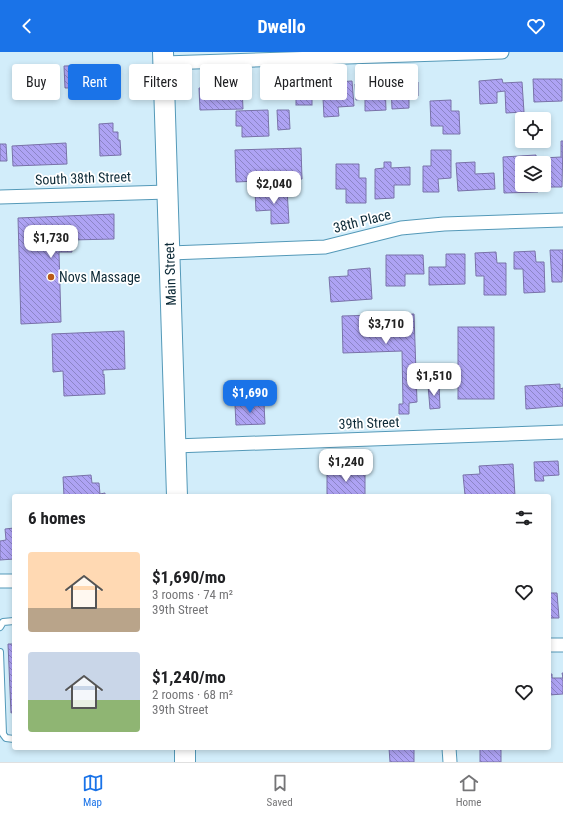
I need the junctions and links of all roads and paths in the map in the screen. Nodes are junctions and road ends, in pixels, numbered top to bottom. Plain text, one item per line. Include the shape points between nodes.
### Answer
1 (502, 52) edge
2 (164, 57) edge
3 (168, 192) junction
4 (0, 197) edge
5 (563, 220) edge
6 (170, 253) junction
7 (563, 432) edge
8 (175, 446) junction
9 (177, 494) edge
10 (0, 581) edge
11 (12, 581) edge
12 (12, 621) edge
13 (0, 627) edge
14 (563, 644) edge
15 (551, 645) edge
16 (0, 652) edge
17 (12, 739) edge
18 (185, 750) edge
19 (449, 750) edge
20 (185, 762) edge
21 (450, 762) edge

1 - 2 street
2 - 3 main road, Main Street
3 - 4 street, South 38th Street
3 - 6 main road, Main Street
5 - 6 street, 38th Place via 400,228 325,247
6 - 8 main road, Main Street
7 - 8 street, 39th Street
8 - 9 main road, Main Street
10 - 11 street
12 - 13 lane via 3,622
14 - 15 street
16 - 17 lane via 3,734 6,738
18 - 20 main road
19 - 21 street

